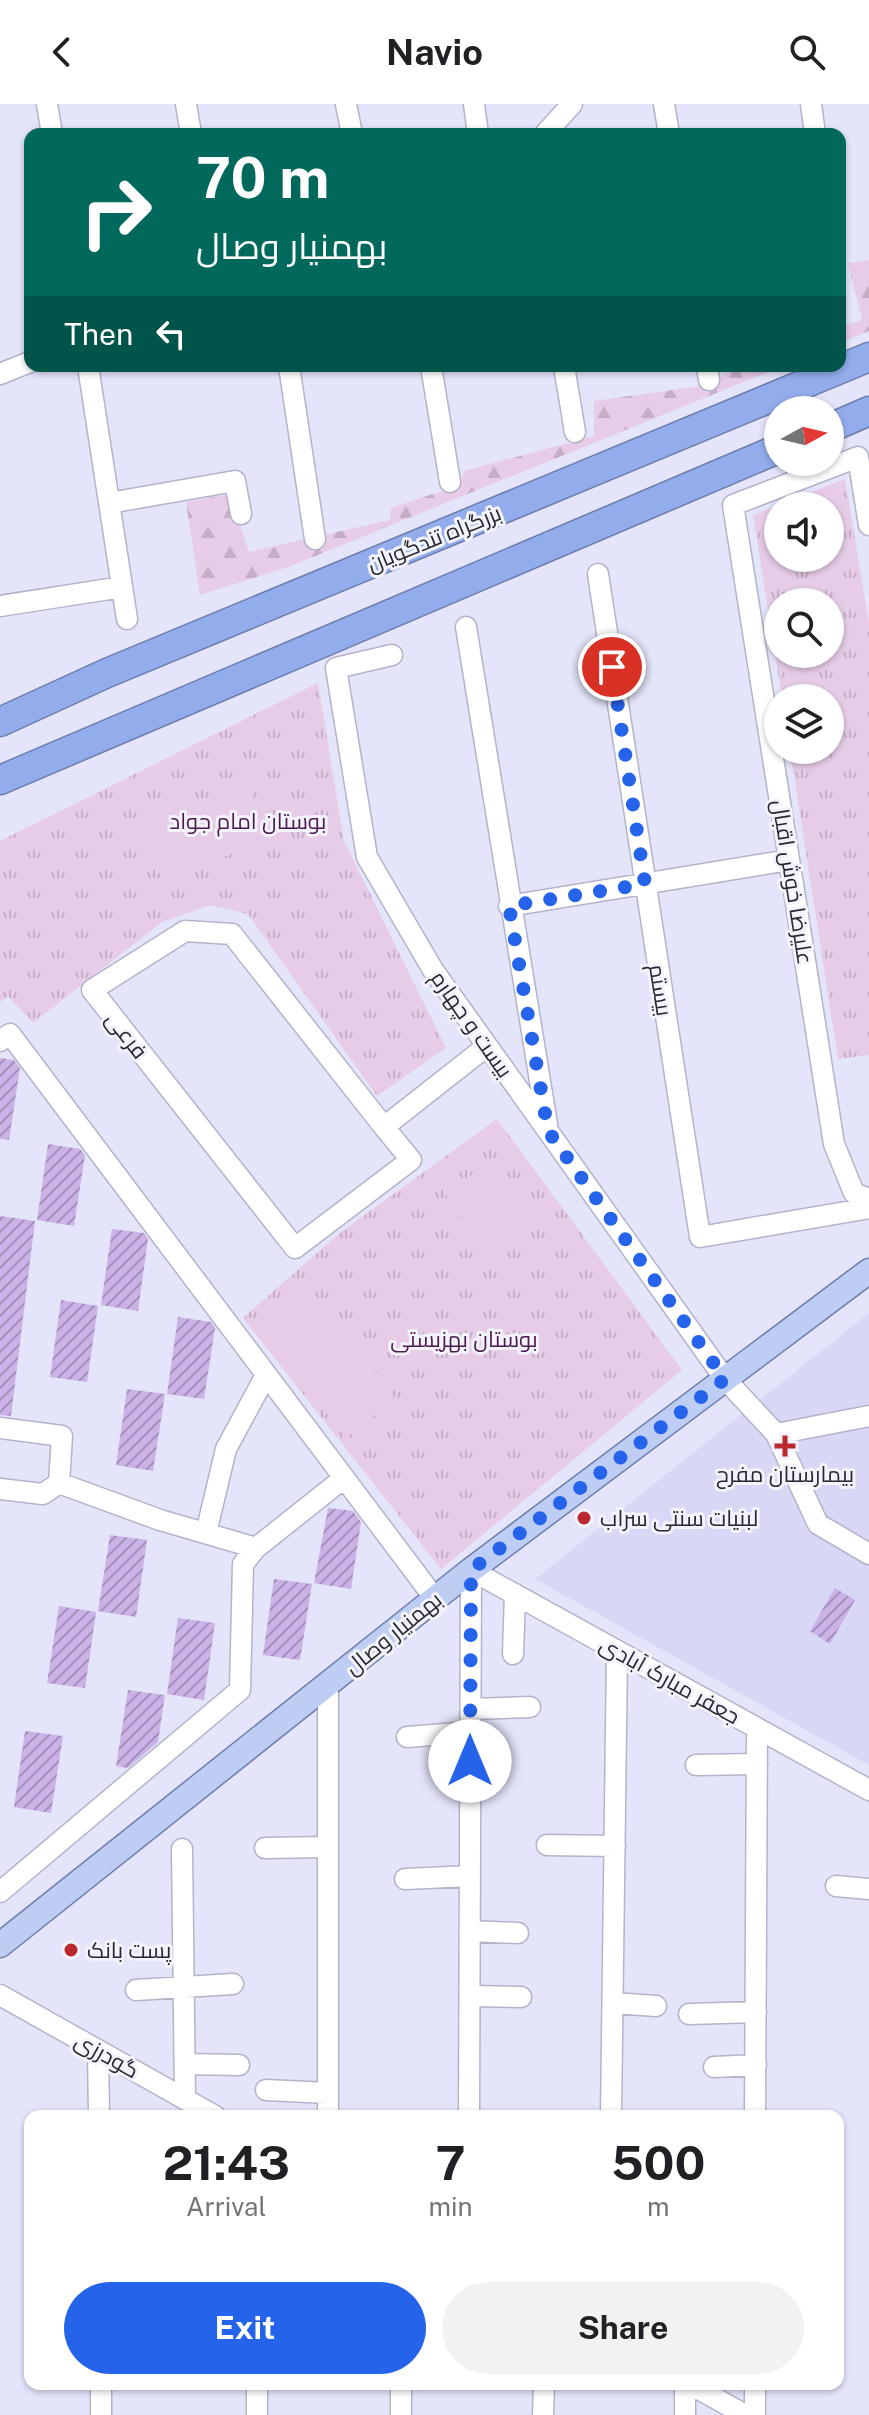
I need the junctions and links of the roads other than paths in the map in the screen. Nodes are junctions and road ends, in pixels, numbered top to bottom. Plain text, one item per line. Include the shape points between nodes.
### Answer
1 (47, 104) edge
2 (186, 104) edge
3 (346, 104) edge
4 (474, 104) edge
5 (572, 104) edge
6 (664, 104) edge
7 (811, 104) edge
8 (51, 128) edge
9 (190, 128) edge
10 (351, 128) edge
11 (477, 128) edge
12 (550, 128) edge
13 (668, 128) edge
14 (814, 128) edge
15 (869, 357) edge
16 (24, 364) edge
17 (846, 367) edge
18 (89, 372) edge
19 (290, 372) edge
20 (432, 372) edge
21 (565, 372) edge
22 (833, 372) edge
23 (0, 374) edge
24 (869, 411) edge
25 (844, 422) edge
26 (575, 432) dead end
27 (764, 455) edge
28 (450, 482) dead end
29 (109, 503) junction
30 (241, 514) dead end
31 (869, 525) edge
32 (315, 539) dead end
33 (598, 574) dead end
34 (122, 587) junction
35 (0, 606) edge
36 (127, 619) dead end
37 (466, 627) dead end
38 (392, 655) dead end
39 (7, 715) edge
40 (2, 780) edge
41 (789, 860) junction
42 (645, 884) junction
43 (509, 906) junction
44 (0, 1041) edge
45 (487, 1046) junction
46 (384, 1127) junction
47 (548, 1131) junction
48 (869, 1199) edge
49 (869, 1208) edge
50 (869, 1271) edge
51 (266, 1375) junction
52 (725, 1379) junction
53 (869, 1416) edge
54 (0, 1428) edge
55 (776, 1434) junction
56 (344, 1478) junction
57 (59, 1483) junction
58 (0, 1489) edge
59 (206, 1533) junction
60 (256, 1548) junction
61 (869, 1554) edge
62 (471, 1570) junction
63 (515, 1594) junction
64 (436, 1600) junction
65 (617, 1651) junction
66 (513, 1654) dead end
67 (328, 1685) junction
68 (530, 1707) dead end
69 (471, 1709) junction
70 (757, 1728) junction
71 (470, 1732) junction
72 (407, 1737) dead end
73 (757, 1764) junction
74 (696, 1765) dead end
75 (869, 1790) edge
76 (547, 1845) dead end
77 (615, 1846) junction
78 (328, 1847) junction
79 (265, 1848) dead end
80 (182, 1849) dead end
81 (470, 1876) junction
82 (405, 1879) dead end
83 (836, 1886) dead end
84 (869, 1889) edge
85 (0, 1892) edge
86 (470, 1931) junction
87 (518, 1933) dead end
88 (0, 1945) edge
89 (233, 1984) dead end
90 (184, 1986) junction
91 (136, 1990) dead end
92 (0, 1995) edge
93 (470, 1996) junction
94 (521, 1997) dead end
95 (613, 2003) junction
96 (656, 2006) dead end
97 (756, 2012) junction
98 (689, 2014) dead end
99 (98, 2050) junction
100 (185, 2064) junction
101 (239, 2065) dead end
102 (756, 2065) junction
103 (714, 2067) dead end
104 (266, 2090) dead end
105 (328, 2093) junction
106 (185, 2099) junction
107 (99, 2110) edge
108 (204, 2110) edge
109 (328, 2110) edge
110 (469, 2110) edge
111 (611, 2110) edge
112 (755, 2110) edge
113 (101, 2390) edge
114 (257, 2390) edge
115 (401, 2390) edge
116 (544, 2390) edge
117 (687, 2390) edge
118 (698, 2390) edge
119 (755, 2390) edge
120 (101, 2415) edge
121 (257, 2415) edge
122 (401, 2415) edge
123 (543, 2415) edge
124 (685, 2415) edge
125 (745, 2415) edge
126 (755, 2415) edge

1 - 8 street
2 - 9 street
3 - 10 street
4 - 11 street
5 - 12 street
6 - 13 street
7 - 14 street
15 - 17 highway, بزرگراه تندگویان
16 - 23 street
18 - 29 street
19 - 32 street
20 - 28 street
21 - 26 street
22 - 39 highway, بزرگراه تندگویان
24 - 25 highway
27 - 40 highway
29 - 30 street via 235,481
29 - 34 street
31 - 41 street, علیرضا خوش اقبال via 858,457 733,505
33 - 42 street, بیستم
34 - 35 street
34 - 36 street
37 - 43 street
38 - 45 street, بیست و چهارم via 336,668 367,857 433,970
41 - 42 street
41 - 48 street, علیرضا خوش اقبال via 834,1144 854,1193
42 - 43 street
42 - 49 street, بیستم via 700,1237
43 - 47 street
44 - 51 street via 10,1034
45 - 46 street
45 - 47 street, بیست و چهارم
46 - 46 street, فرعی via 411,1160 295,1248 92,990 185,931 232,934
47 - 52 street, بیست و چهارم
50 - 52 main road, بهمنیار وصال
51 - 56 street
51 - 59 street via 226,1449
52 - 55 street, بیست و چهارم
52 - 62 main road, بهمنیار وصال
53 - 55 street
54 - 57 street via 62,1436
55 - 61 street, بیست و چهارم via 818,1524
56 - 60 street
56 - 64 street
57 - 58 street via 43,1494
57 - 59 street
59 - 60 street
60 - 85 street via 243,1564 240,1690
62 - 63 street, جعفر مبارک آبادی
62 - 64 main road, بهمنیار وصال
62 - 69 street
63 - 65 street, جعفر مبارک آبادی
63 - 66 street
64 - 67 main road, بهمنیار وصال
65 - 70 street, جعفر مبارک آبادی
65 - 77 street
67 - 78 street
67 - 88 main road, بهمنیار وصال
68 - 69 street
69 - 71 street
70 - 73 street
70 - 75 street, جعفر مبارک آبادی
71 - 72 street
71 - 81 street
73 - 74 street
73 - 97 street
76 - 77 street
77 - 95 street
78 - 79 street
78 - 105 street
80 - 90 street
81 - 82 street
81 - 86 street
83 - 84 street
86 - 87 street
86 - 93 street
89 - 90 street
90 - 91 street
90 - 100 street
92 - 99 street, گودرزی
93 - 94 street
93 - 110 street
95 - 96 street
95 - 111 street
97 - 98 street
97 - 102 street
99 - 106 street, گودرزی
99 - 107 street
100 - 101 street
100 - 106 street
102 - 103 street
102 - 112 street
104 - 105 street
105 - 109 street
106 - 108 street, گودرزی
113 - 120 street
114 - 121 street
115 - 122 street
116 - 123 street
117 - 124 street
118 - 125 street
119 - 126 street

